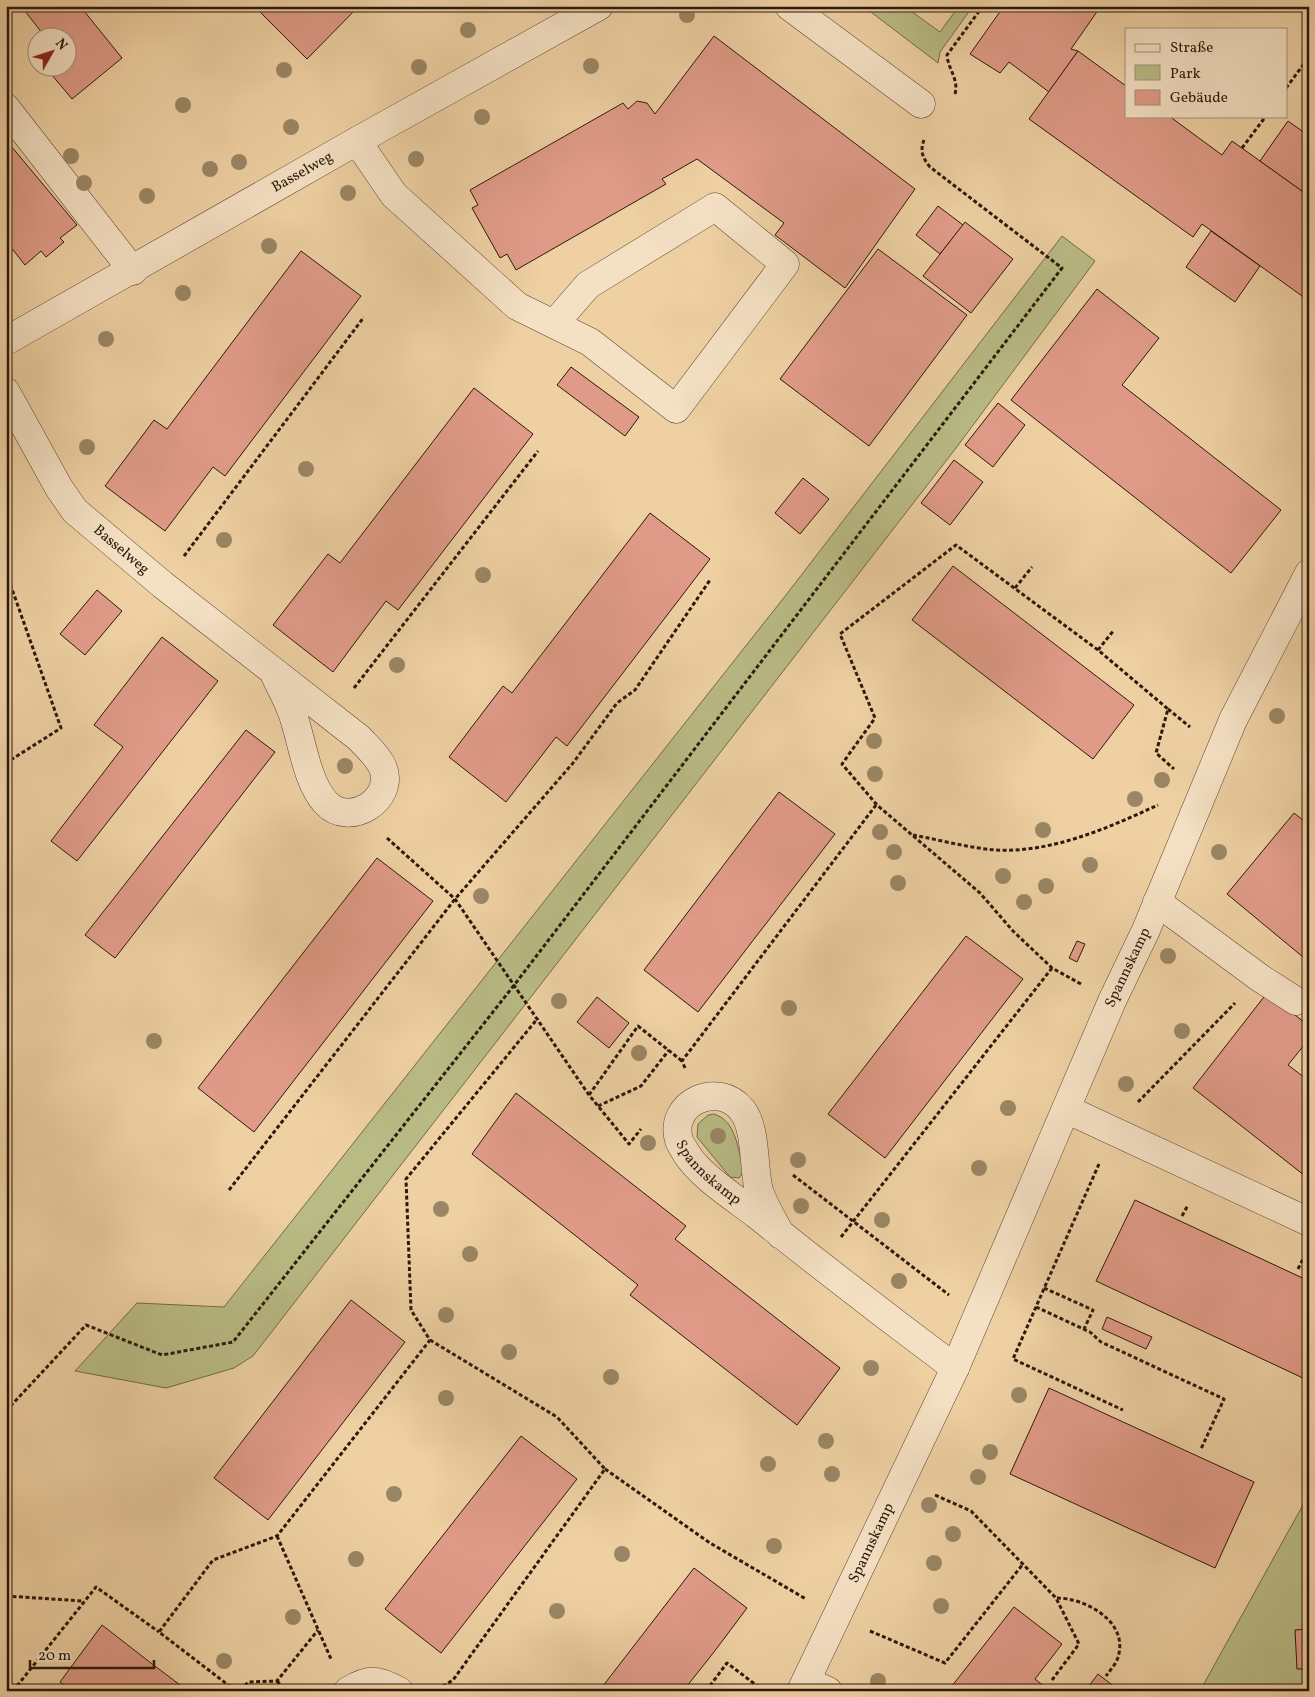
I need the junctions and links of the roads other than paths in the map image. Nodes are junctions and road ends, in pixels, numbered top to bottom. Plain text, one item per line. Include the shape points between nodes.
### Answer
1 (599, 6) edge
2 (789, 6) edge
3 (921, 104) dead end
4 (6, 108) edge
5 (357, 141) junction
6 (133, 271) junction
7 (554, 324) junction
8 (6, 341) edge
9 (6, 392) edge
10 (1309, 573) edge
11 (274, 673) junction
12 (1157, 902) junction
13 (1296, 1001) dead end
14 (1066, 1109) junction
15 (1309, 1222) edge
16 (781, 1235) junction
17 (955, 1368) junction
18 (812, 1687) edge
19 (348, 1691) edge
20 (399, 1691) edge

1 - 5 street, Basselweg
2 - 3 street
4 - 6 street
5 - 6 street, Basselweg
5 - 7 street via 394,195 517,306
6 - 8 street, Basselweg
7 - 7 street via 590,342 676,409 785,264 715,207 588,285
9 - 11 street, Basselweg via 75,511
10 - 12 street, Spannskamp via 1233,720
11 - 11 street, Basselweg via 292,714 317,791 327,805 344,813 359,812 371,806 384,783 383,769 359,738
12 - 13 street
12 - 14 street, Spannskamp
14 - 15 street
14 - 17 street, Spannskamp
16 - 16 street, Spannskamp via 716,1183 689,1157 678,1140 678,1125 684,1110 697,1098 713,1095 731,1100 743,1111 759,1189
16 - 17 street, Spannskamp
17 - 18 street, Spannskamp via 838,1617
19 - 20 street via 363,1682 382,1681

